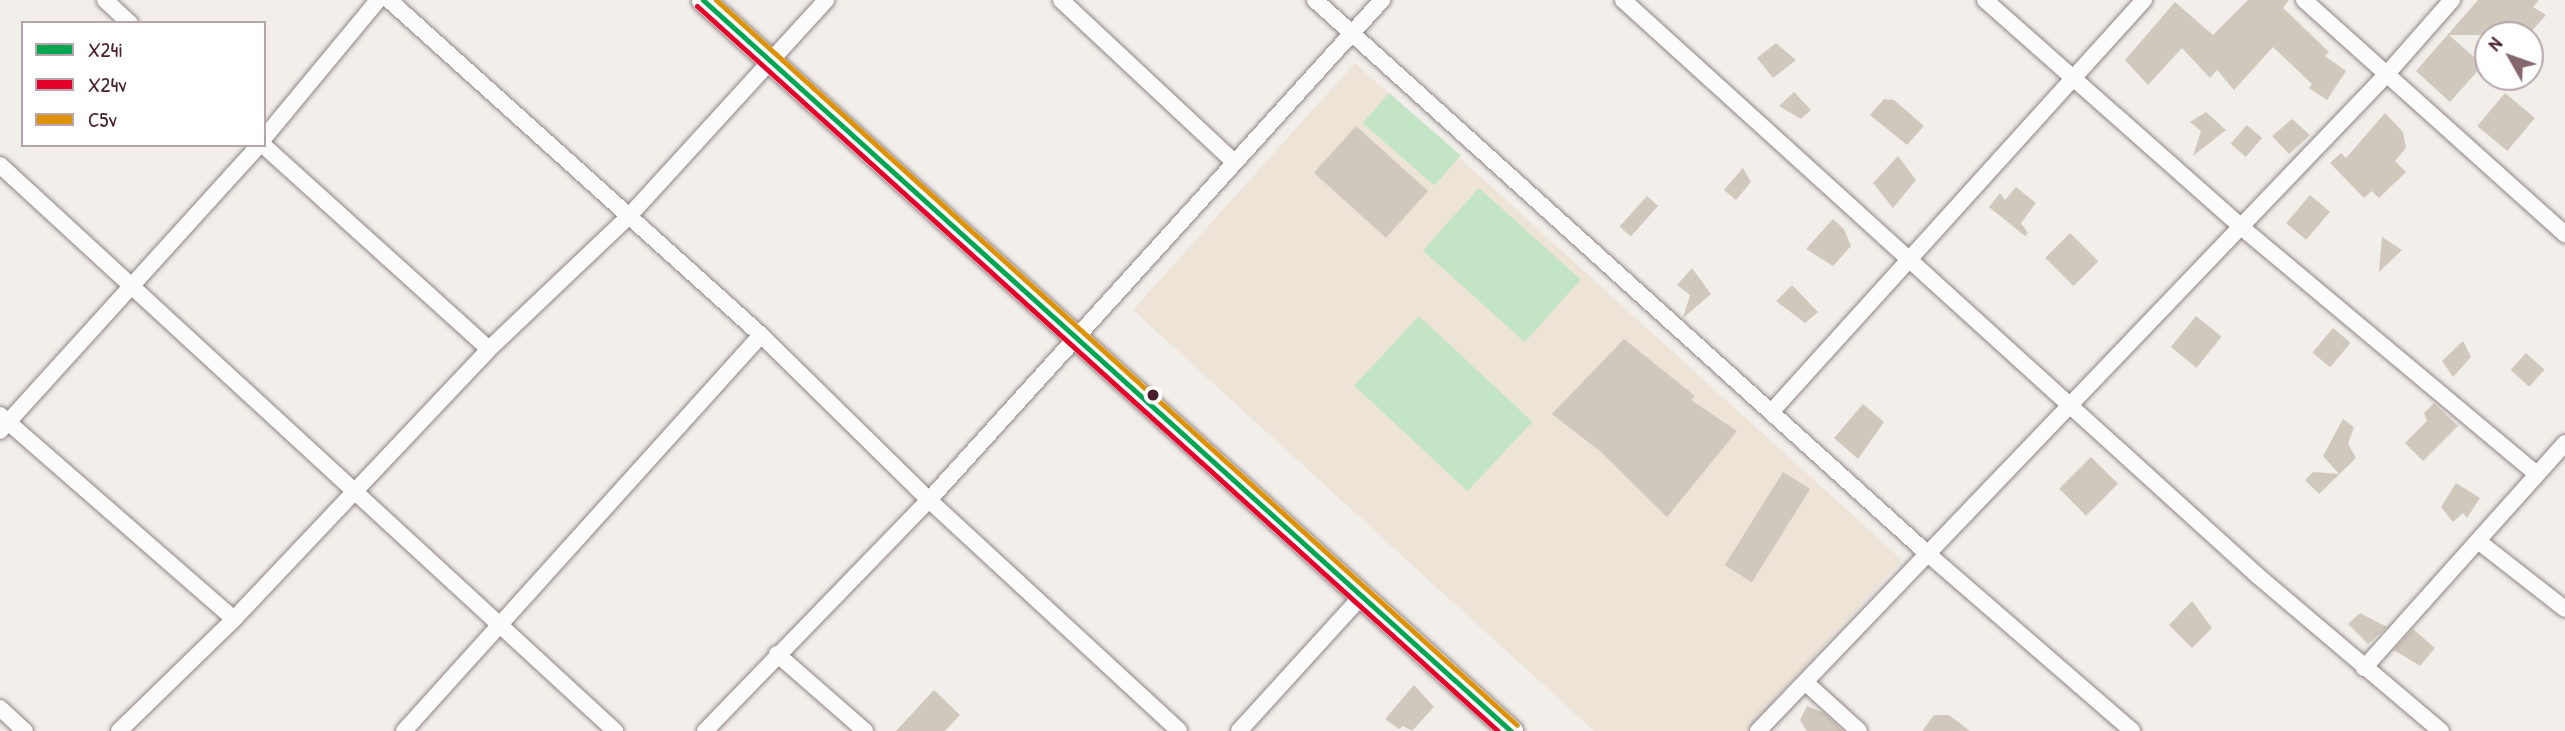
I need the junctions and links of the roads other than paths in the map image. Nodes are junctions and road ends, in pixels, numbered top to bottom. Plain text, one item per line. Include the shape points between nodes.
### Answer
1 (106, 0) edge
2 (378, 0) edge
3 (388, 0) edge
4 (703, 0) edge
5 (826, 0) edge
6 (1061, 0) edge
7 (1315, 0) edge
8 (1382, 0) edge
9 (1623, 0) edge
10 (1985, 0) edge
11 (2144, 0) edge
12 (2304, 0) edge
13 (2452, 0) edge
14 (1079, 6) edge
15 (128, 21) edge
16 (1351, 34) junction
17 (771, 61) junction
18 (2386, 75) junction
19 (2073, 76) junction
20 (266, 136) edge
21 (259, 147) edge
22 (263, 147) edge
23 (1234, 162) junction
24 (0, 165) edge
25 (630, 215) junction
26 (2240, 226) junction
27 (2565, 234) edge
28 (1912, 261) junction
29 (133, 288) junction
30 (761, 335) junction
31 (1076, 337) junction
32 (489, 349) junction
33 (2070, 404) junction
34 (1773, 410) junction
35 (3, 423) edge
36 (2565, 443) edge
37 (2537, 474) junction
38 (350, 491) junction
39 (929, 500) junction
40 (2478, 541) junction
41 (1927, 554) junction
42 (1362, 596) junction
43 (2565, 609) edge
44 (234, 619) junction
45 (501, 621) junction
46 (777, 654) junction
47 (2364, 668) junction
48 (1805, 682) junction
49 (0, 708) edge
50 (25, 731) edge
51 (119, 731) edge
52 (404, 731) edge
53 (615, 731) edge
54 (705, 731) edge
55 (865, 731) edge
56 (1179, 731) edge
57 (1239, 731) edge
58 (1511, 731) edge
59 (1758, 731) edge
60 (1858, 731) edge
61 (2132, 731) edge
62 (2441, 731) edge

1 - 15 street
2 - 20 street
3 - 25 street
4 - 17 street
5 - 17 street
6 - 14 street
7 - 16 street
8 - 16 street
9 - 28 street
10 - 19 street
11 - 19 street
12 - 18 street
13 - 18 street
14 - 23 street
16 - 23 street
16 - 34 street
17 - 25 street
17 - 31 street
18 - 26 street
18 - 27 street
19 - 26 street
19 - 28 street
21 - 29 street
22 - 32 street
23 - 31 street
24 - 29 street
25 - 30 street
25 - 32 street
26 - 33 street
26 - 37 street
28 - 33 street
28 - 34 street
29 - 35 street
29 - 38 street
30 - 39 street
30 - 45 street
31 - 39 street
31 - 42 street
32 - 38 street
33 - 41 street
33 - 47 street
34 - 41 street
35 - 44 street
36 - 37 street
37 - 40 street
38 - 44 street
38 - 45 street
39 - 46 street
39 - 56 street
40 - 43 street
40 - 47 street
41 - 48 street
41 - 61 street
42 - 57 street
42 - 58 street
44 - 51 street
45 - 52 street
45 - 53 street
46 - 54 street
46 - 55 street
47 - 62 street
48 - 59 street
48 - 60 street
49 - 50 street

